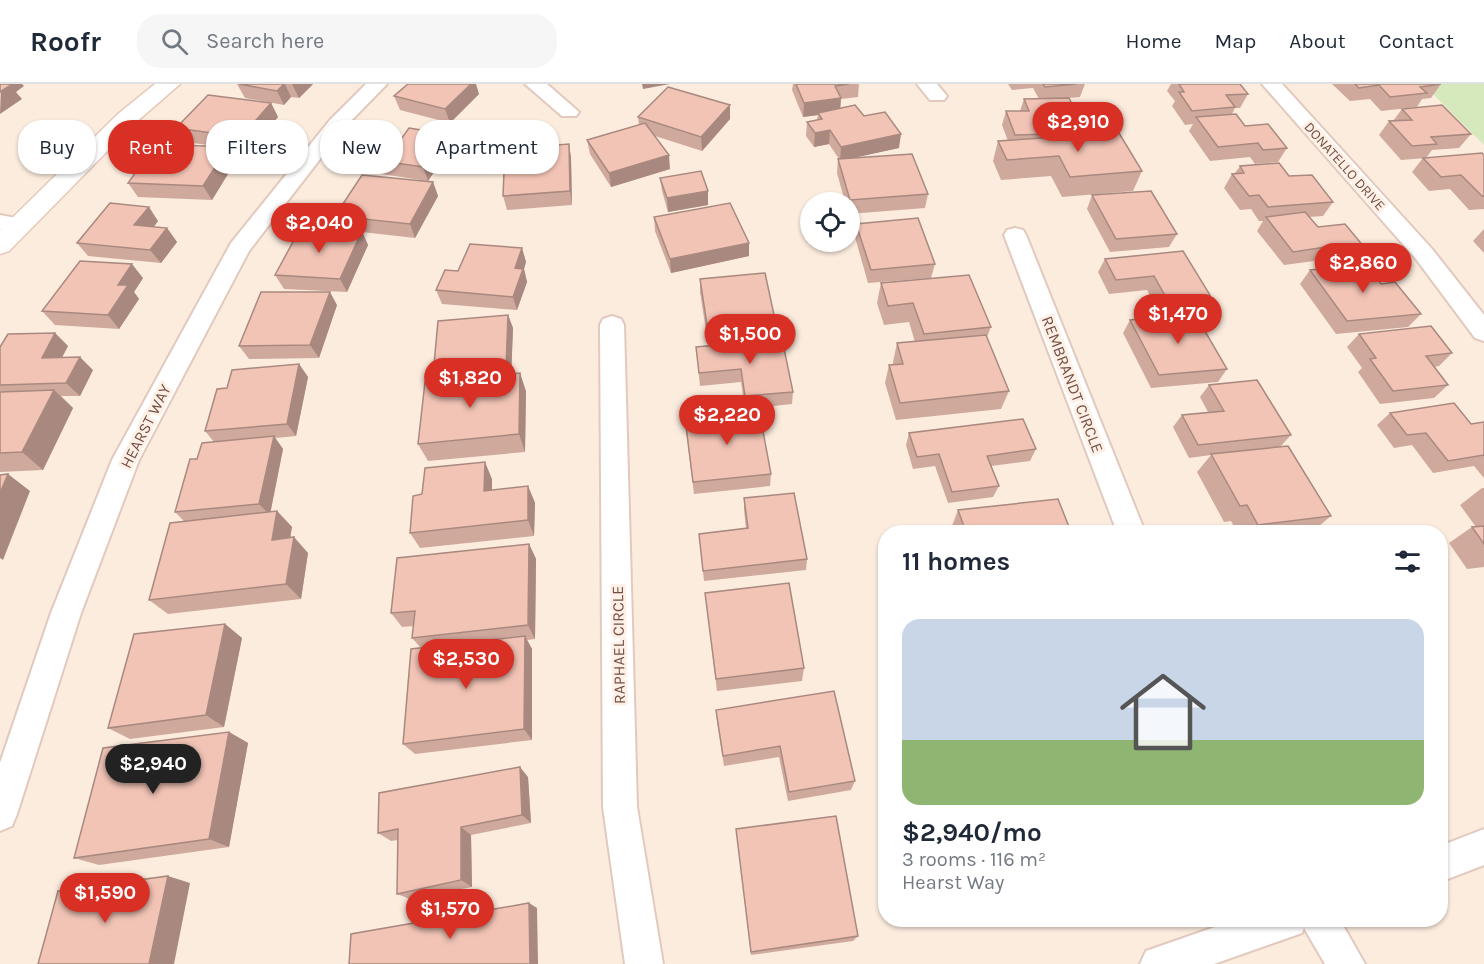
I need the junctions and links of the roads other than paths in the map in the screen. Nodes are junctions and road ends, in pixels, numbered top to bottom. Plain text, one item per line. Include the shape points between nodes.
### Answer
1 (169, 84) edge
2 (376, 84) edge
3 (535, 84) edge
4 (1272, 84) edge
5 (569, 112) dead end
6 (9, 224) edge
7 (1015, 235) dead end
8 (0, 245) edge
9 (612, 325) dead end
10 (1484, 332) edge
11 (1128, 525) edge
12 (0, 814) edge
13 (1484, 847) edge
14 (1448, 861) edge
15 (1268, 927) edge
16 (1324, 927) edge
17 (644, 964) edge
18 (1159, 964) edge
19 (1346, 964) edge

1 - 6 main road
2 - 12 street, HEARST WAY via 337,124 239,248 126,460 66,613
3 - 5 street
4 - 10 street, DONATELLO DRIVE via 1424,254
6 - 8 main road
7 - 11 street, REMBRANDT CIRCLE
9 - 17 street, RAPHAEL CIRCLE via 620,807
13 - 14 street
15 - 18 street
16 - 19 street

